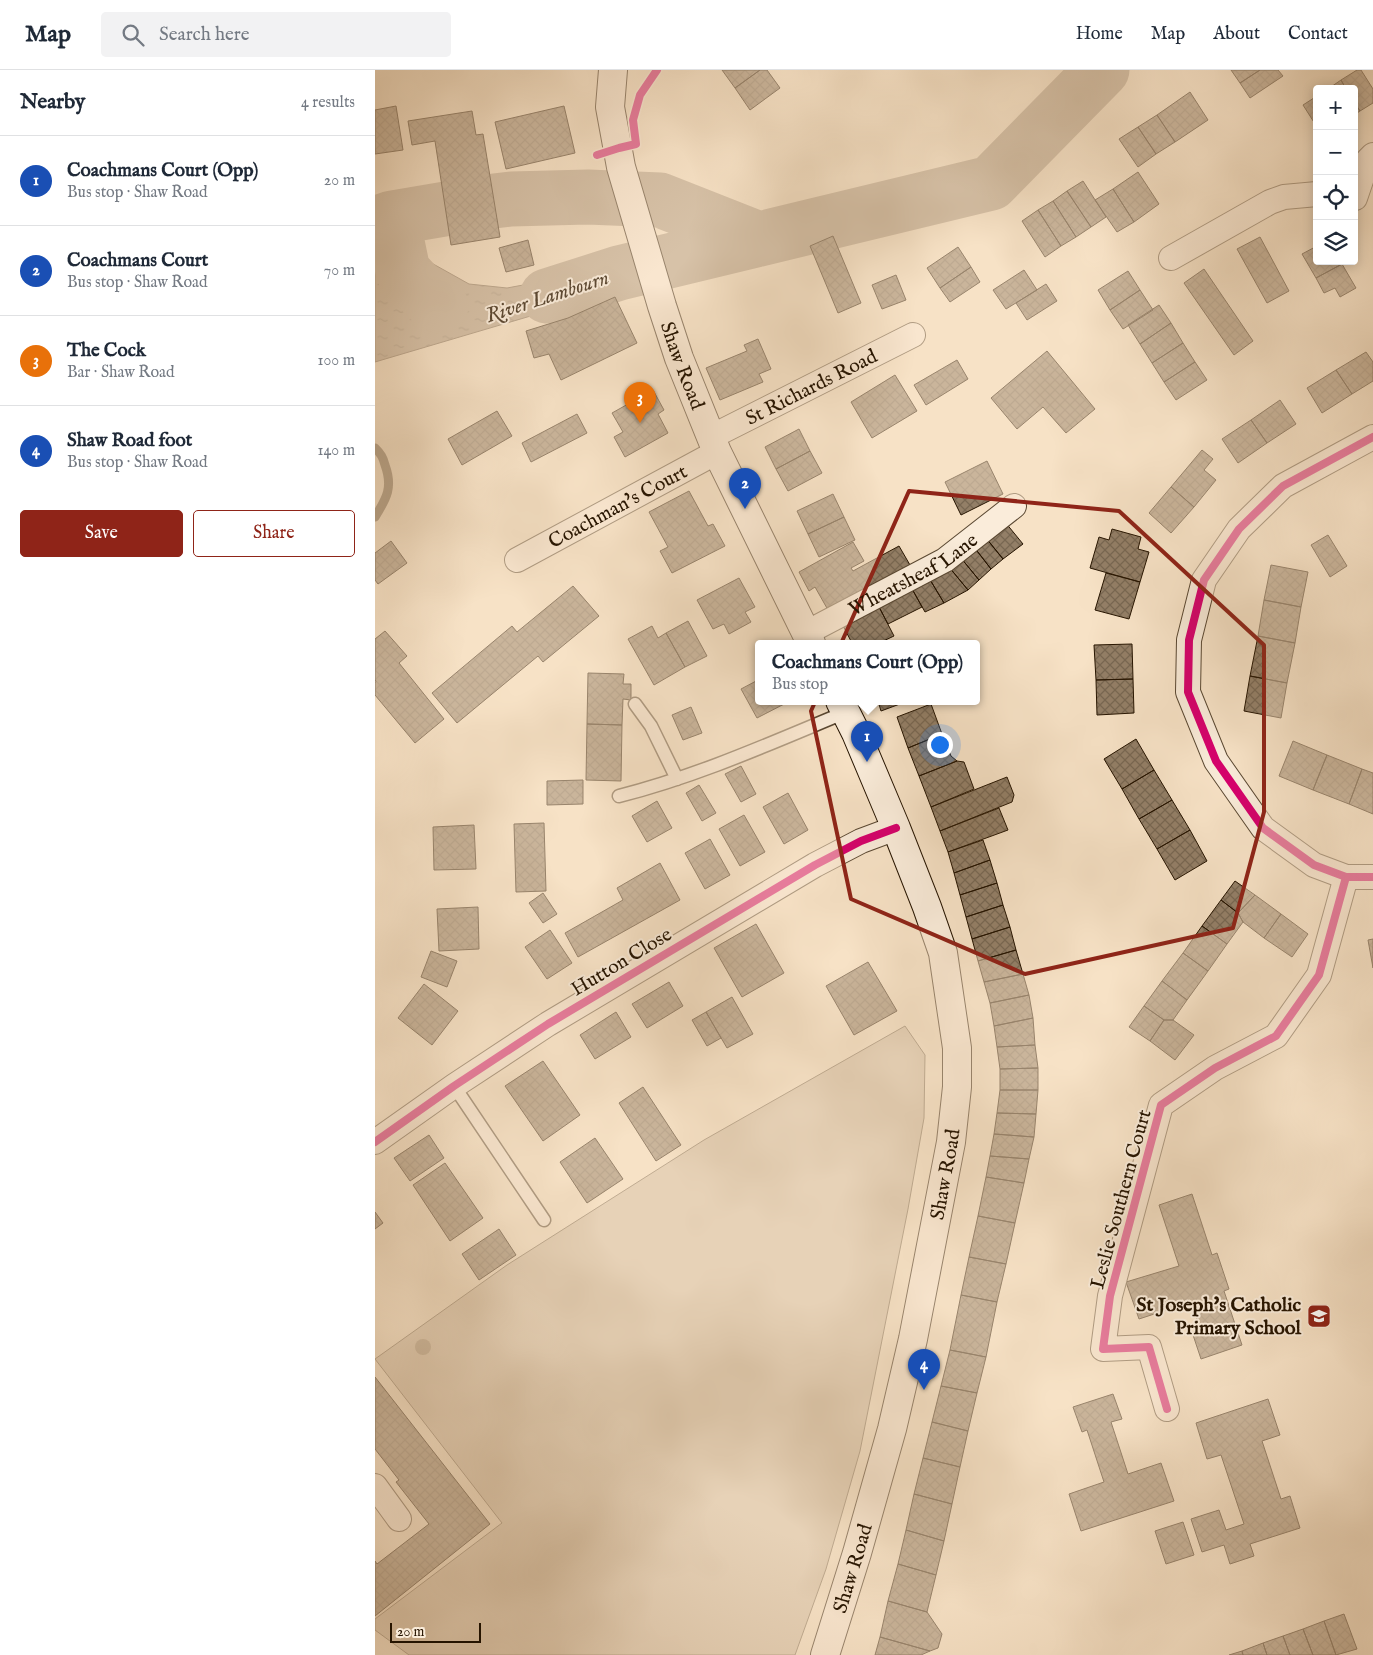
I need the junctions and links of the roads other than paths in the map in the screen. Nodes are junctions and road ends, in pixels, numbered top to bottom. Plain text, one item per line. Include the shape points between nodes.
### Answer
1 (613, 70) edge
2 (1373, 155) edge
3 (1313, 194) edge
4 (1361, 200) edge
5 (1171, 258) dead end
6 (913, 335) dead end
7 (1373, 437) edge
8 (714, 444) junction
9 (1014, 506) dead end
10 (517, 560) dead end
11 (808, 638) edge
12 (635, 704) dead end
13 (843, 707) edge
14 (677, 779) junction
15 (619, 796) dead end
16 (896, 828) junction
17 (1346, 877) junction
18 (1373, 877) edge
19 (454, 1086) junction
20 (375, 1142) edge
21 (544, 1220) dead end
22 (1167, 1409) dead end
23 (375, 1486) edge
24 (399, 1519) dead end
25 (825, 1655) edge

1 - 8 main road, Shaw Road via 610,108 621,167 679,358
2 - 4 street via 1368,160
3 - 5 street via 1270,202
6 - 8 street, St Richards Road
7 - 17 street via 1283,486 1239,529 1204,580 1189,640 1188,692 1216,761 1263,828 1313,865
8 - 10 street, Coachman's Court
8 - 11 main road, Shaw Road
9 - 11 street, Wheatsheaf Lane via 945,560
12 - 14 lane
13 - 14 lane
13 - 16 main road, Shaw Road
14 - 15 lane
16 - 19 street, Hutton Close via 861,841 815,865 548,1024
16 - 25 main road, Shaw Road via 943,954 957,1048 957,1087 951,1142 913,1339 887,1447
17 - 18 street
17 - 22 street, Leslie Southern Court via 1319,975 1276,1036 1215,1068 1161,1105 1110,1296 1103,1349 1149,1347
19 - 20 street, Hutton Close
19 - 21 lane
23 - 24 street

